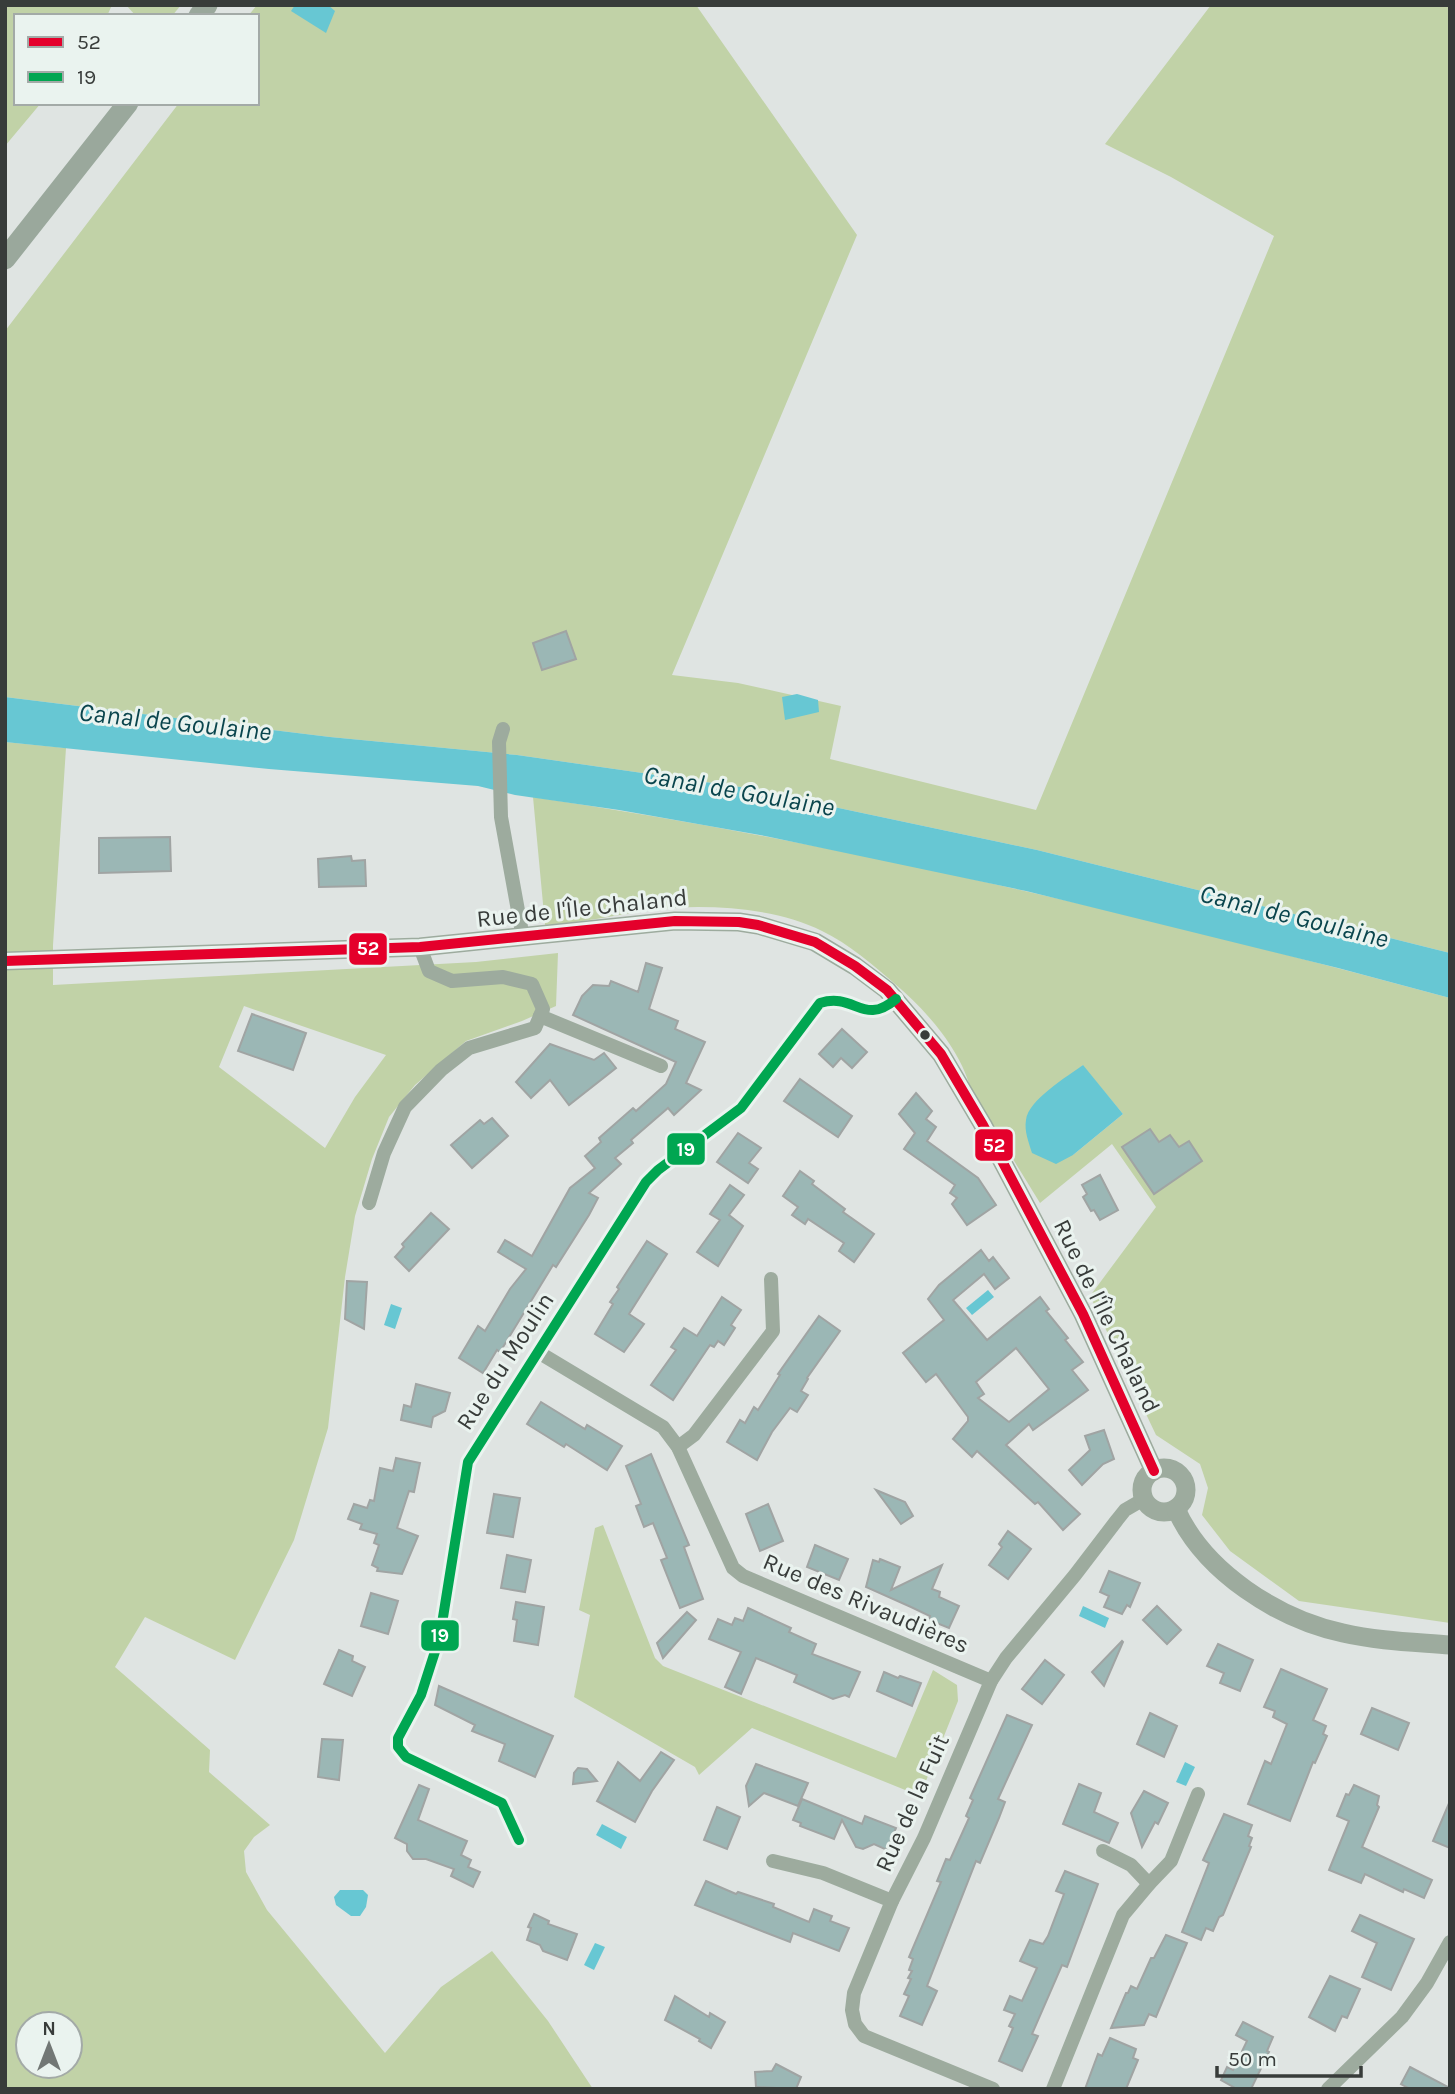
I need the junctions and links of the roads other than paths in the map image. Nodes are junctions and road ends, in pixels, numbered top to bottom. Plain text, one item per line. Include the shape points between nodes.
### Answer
1 (126, 105) edge
2 (5, 259) edge
3 (501, 735) dead end
4 (523, 938) junction
5 (420, 947) junction
6 (5, 961) edge
7 (896, 999) junction
8 (540, 1016) junction
9 (661, 1066) dead end
10 (369, 1203) dead end
11 (771, 1279) dead end
12 (538, 1352) junction
13 (678, 1447) junction
14 (1154, 1471) junction
15 (1144, 1499) junction
16 (1176, 1509) junction
17 (1450, 1645) edge
18 (991, 1681) junction
19 (1198, 1794) dead end
20 (519, 1840) dead end
21 (1103, 1851) dead end
22 (773, 1861) dead end
23 (1149, 1884) junction
24 (892, 1901) junction
25 (1450, 1942) edge
26 (993, 2089) edge
27 (1053, 2089) edge
28 (1328, 2089) edge

1 - 2 main road
3 - 4 street via 501,817
4 - 5 street, Rue de l'Île Chaland
4 - 7 street, Rue de l'Île Chaland via 675,921 740,922 787,933 835,953
5 - 6 street, Rue de l'Île Chaland
5 - 8 street via 429,971 452,981 503,977 532,984 543,1009
7 - 12 street, Rue du Moulin via 879,1011 831,1000 820,1003 741,1108 646,1182
7 - 14 street, Rue de l'Île Chaland via 936,1046 983,1125 1083,1314
8 - 9 street
8 - 10 street via 535,1028 469,1048 405,1107 384,1153
11 - 13 street via 773,1331 694,1435
12 - 13 street, Rue des Rivaudières via 663,1427
12 - 20 street, Rue du Moulin via 468,1462 440,1636 421,1695 398,1738 406,1757 502,1802
13 - 18 street, Rue des Rivaudières via 733,1568 743,1576
14 - 15 street via 1144,1483
14 - 16 street via 1165,1468 1182,1477 1186,1495
15 - 16 street via 1157,1511
15 - 18 street, Rue de la Fuit via 1125,1510
16 - 17 street via 1184,1527 1214,1562 1289,1614 1343,1633
18 - 24 street, Rue de la Fuit
19 - 23 street via 1171,1861
21 - 23 street via 1131,1865
22 - 24 street via 823,1872
23 - 27 street via 1123,1915
24 - 26 street, Rue de la Fuit via 854,1993 855,2024 864,2036
25 - 28 street via 1402,2017

